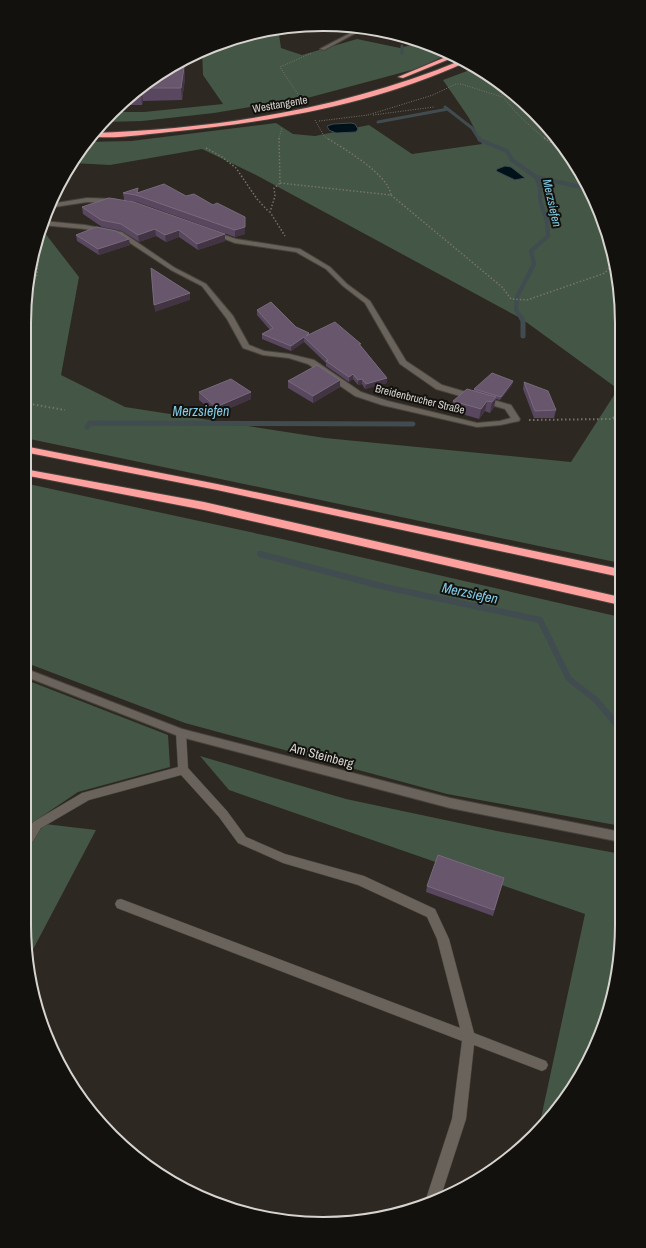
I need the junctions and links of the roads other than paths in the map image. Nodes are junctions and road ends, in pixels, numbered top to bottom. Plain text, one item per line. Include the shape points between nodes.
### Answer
1 (354, 33) edge
2 (322, 49) road end
3 (447, 58) edge
4 (457, 64) edge
5 (396, 79) dead end
6 (357, 91) dead end
7 (107, 127) edge
8 (99, 134) edge
9 (120, 202) edge
10 (56, 205) edge
11 (48, 223) edge
12 (206, 230) edge
13 (31, 449) edge
14 (31, 473) edge
15 (615, 572) edge
16 (615, 600) edge
17 (31, 675) edge
18 (181, 733) junction
19 (183, 770) junction
20 (31, 835) edge
21 (615, 836) edge
22 (121, 904) dead end
23 (469, 1037) junction
24 (542, 1065) dead end
25 (434, 1195) edge

1 - 2 street
3 - 5 highway
4 - 8 highway, Westtangente via 387,90 287,114 192,128
6 - 7 highway, Westtangente via 229,116
9 - 10 street via 87,200
11 - 12 street, Breidenbrucher Straße via 120,233 174,269 204,285 230,318 246,346 263,353 311,362 358,394 477,425 516,419 508,408 439,387 403,362 368,302 328,268 296,250 235,241
13 - 15 highway via 225,488
14 - 16 highway via 204,506
17 - 18 street, Am Steinberg
18 - 19 lane
18 - 21 street, Am Steinberg via 450,803
19 - 20 lane via 86,796 37,825
19 - 23 lane via 223,814 242,840 283,858 360,880 431,913 443,938
22 - 23 lane
23 - 24 lane
23 - 25 lane via 459,1119

